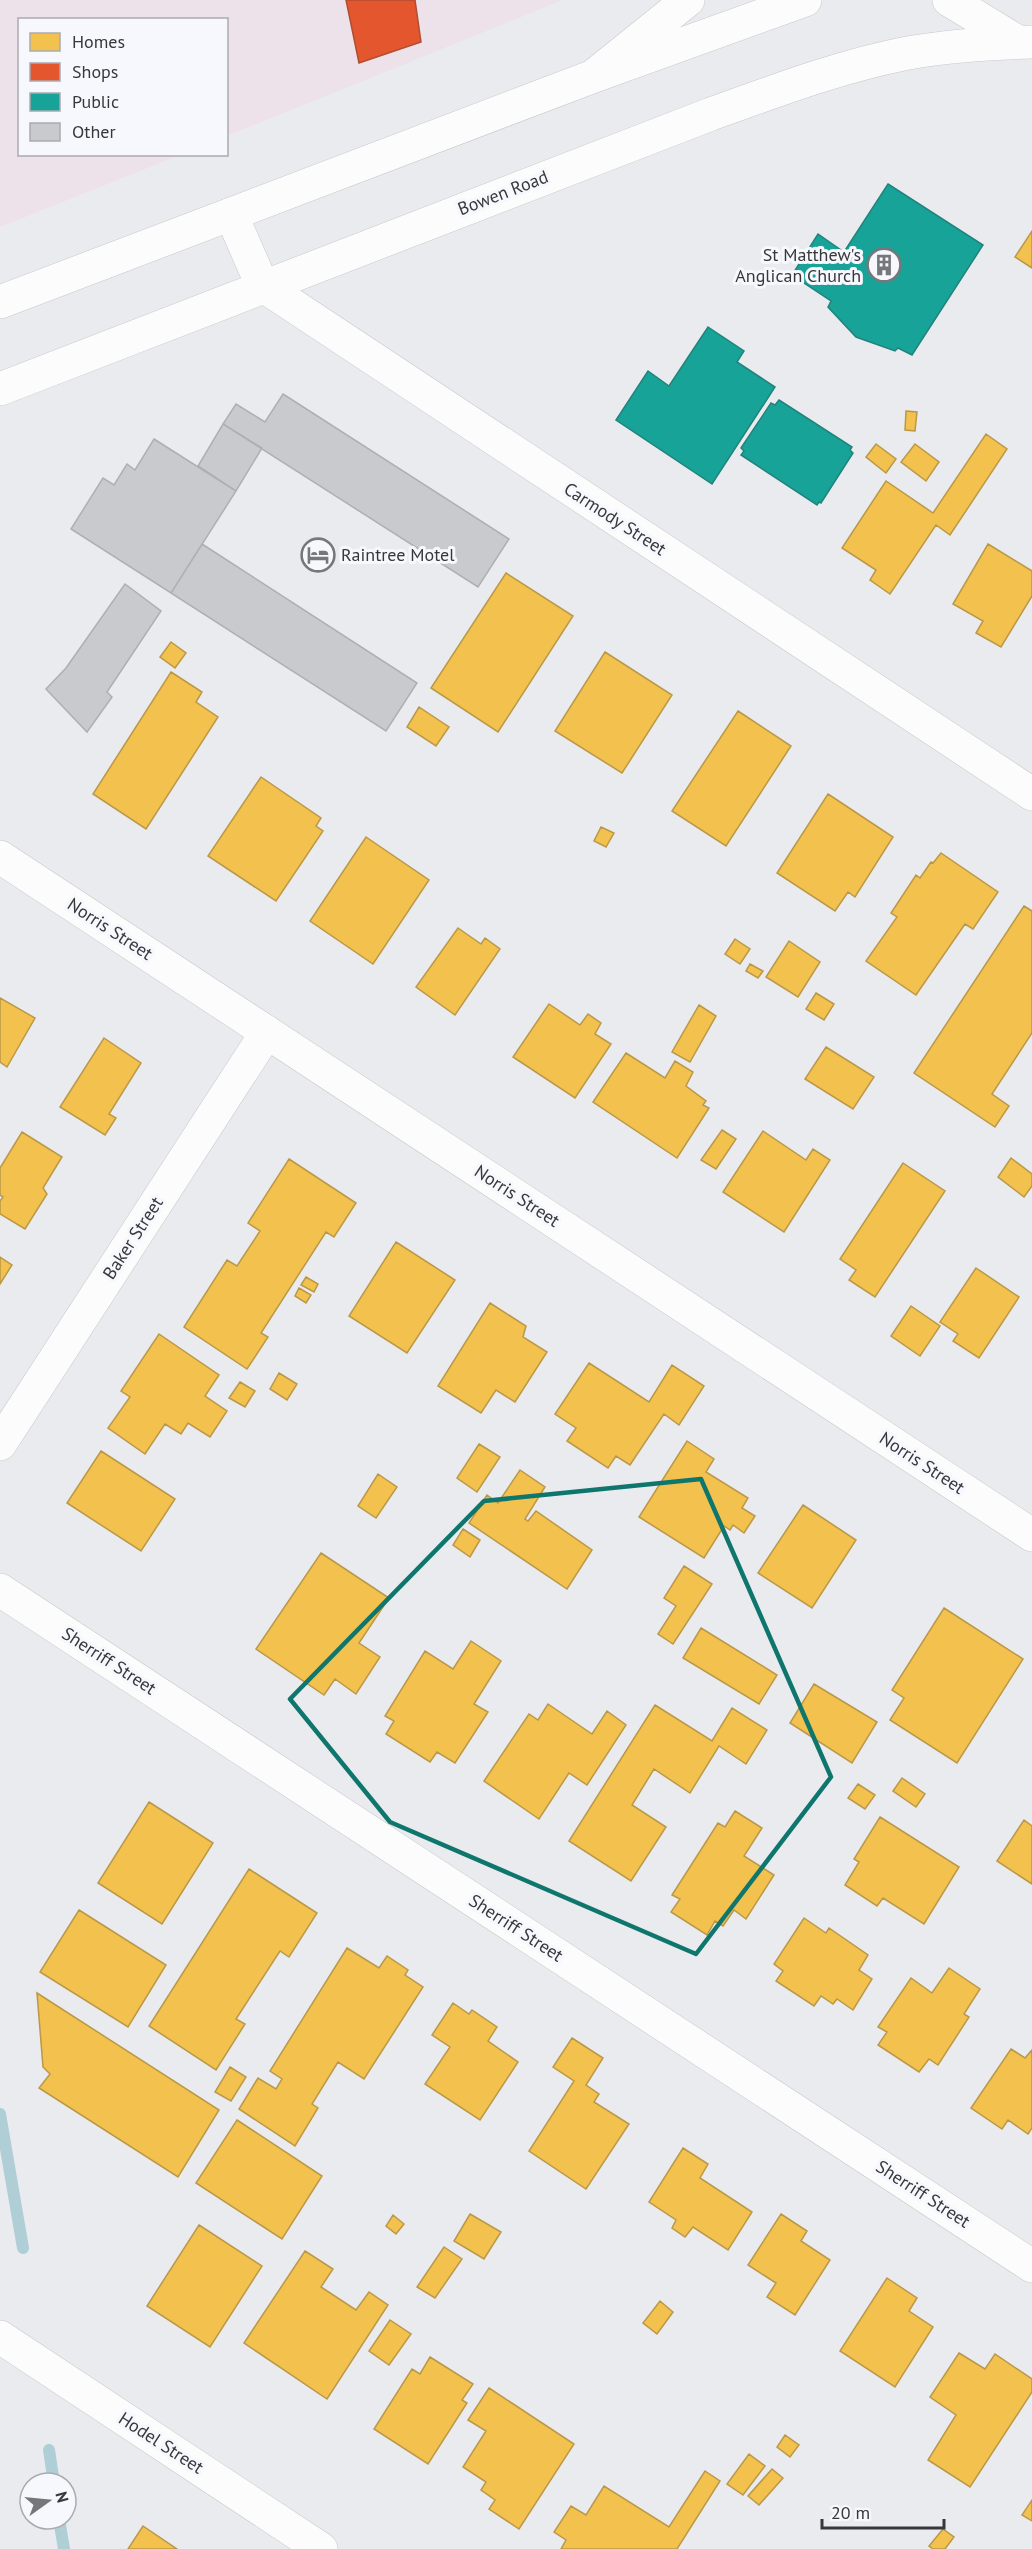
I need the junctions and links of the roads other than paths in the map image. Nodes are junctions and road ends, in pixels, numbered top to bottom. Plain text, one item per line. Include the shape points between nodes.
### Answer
1 (688, 0) edge
2 (805, 0) edge
3 (949, 0) edge
4 (1025, 42) edge
5 (594, 76) junction
6 (231, 214) junction
7 (262, 285) junction
8 (0, 302) edge
9 (0, 389) edge
10 (1032, 794) edge
11 (0, 857) edge
12 (267, 1032) junction
13 (0, 1444) edge
14 (1032, 1535) edge
15 (0, 1590) edge
16 (1032, 2266) edge
17 (0, 2337) edge
18 (321, 2549) edge

1 - 5 street
2 - 5 street
3 - 4 street
4 - 7 street, Bowen Road via 909,53 843,69 711,114
5 - 6 street
6 - 7 street
6 - 8 street
7 - 9 street, Bowen Road
7 - 10 street, Carmody Street
11 - 12 street, Norris Street
12 - 13 street, Baker Street
12 - 14 street, Norris Street
15 - 16 street, Sherriff Street
17 - 18 street, Hodel Street

